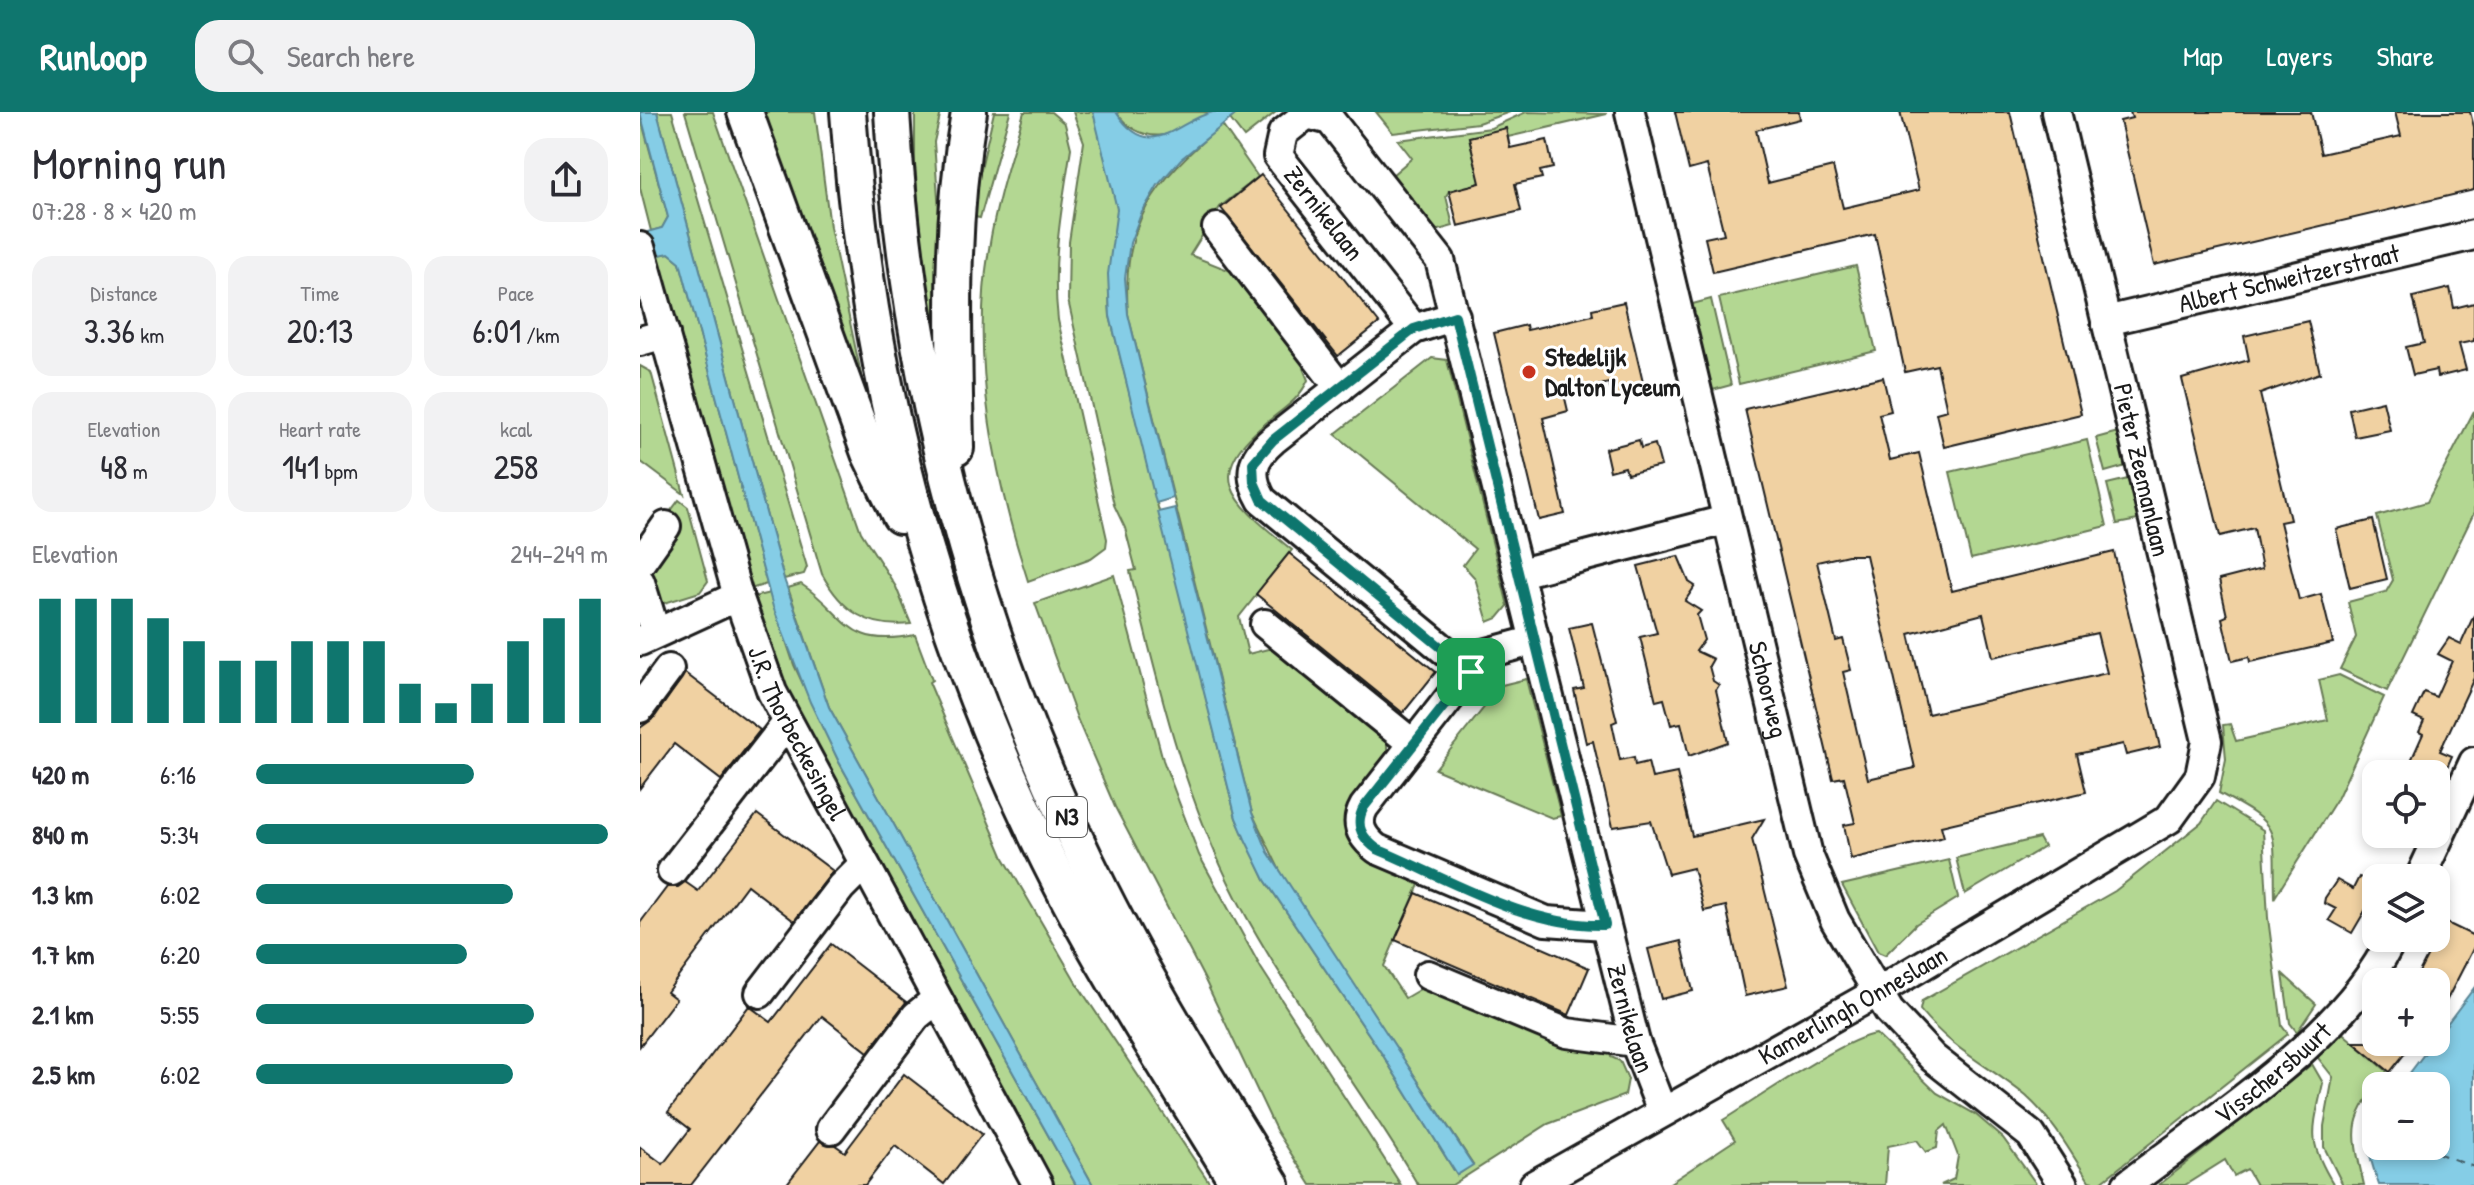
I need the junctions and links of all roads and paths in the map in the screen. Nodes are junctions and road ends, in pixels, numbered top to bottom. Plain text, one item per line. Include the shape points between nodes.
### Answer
1 (745, 112) edge
2 (848, 112) edge
3 (892, 112) edge
4 (969, 112) edge
5 (1630, 112) edge
6 (2056, 112) edge
7 (1217, 228) dead end
8 (2474, 235) edge
9 (642, 256) edge
10 (1455, 316) junction
11 (2106, 321) junction
12 (1414, 329) junction
13 (652, 337) edge
14 (1340, 388) junction
15 (956, 512) junction
16 (1726, 520) junction
17 (666, 526) dead end
18 (640, 563) edge
19 (1520, 573) junction
20 (640, 582) edge
21 (935, 584) junction
22 (738, 596) junction
23 (1265, 624) dead end
24 (648, 636) edge
25 (1536, 640) junction
26 (669, 669) dead end
27 (1471, 672) junction
28 (640, 708) edge
29 (787, 723) junction
30 (1413, 744) junction
31 (2474, 762) edge
32 (2169, 819) joint
33 (864, 864) junction
34 (2427, 864) edge
35 (672, 871) dead end
36 (1605, 925) junction
37 (2386, 952) edge
38 (1428, 975) dead end
39 (760, 993) dead end
40 (1876, 993) junction
41 (937, 999) junction
42 (1635, 1042) junction
43 (1662, 1111) junction
44 (831, 1129) dead end
45 (1038, 1185) edge
46 (1239, 1185) edge
47 (1272, 1185) edge
48 (1534, 1185) edge
49 (2063, 1185) edge
50 (2127, 1185) edge

1 - 21 main road, N3 via 869,453
2 - 21 main road, N3 via 878,366
3 - 15 main road, N3 via 906,262
4 - 15 main road, N3 via 953,245
5 - 16 street, Schoorweg
6 - 11 street, Pieter Zeemanlaan
7 - 14 street
8 - 11 street, Albert Schweitzerstraat
9 - 13 street, J.R. Thorbeckesingel
10 - 12 street
10 - 12 street, Zernikelaan via 1440,260 1330,120 1307,114 1283,133 1278,156
10 - 19 street, Zernikelaan
11 - 32 street, Pieter Zeemanlaan via 2207,741 2200,776
12 - 14 street
13 - 22 street, J.R. Thorbeckesingel
14 - 27 street via 1257,454 1252,472 1259,494
15 - 47 main road, N3 via 1031,736 1102,892 1146,976
16 - 19 street
16 - 40 street, Schoorweg via 1808,855 1835,920
17 - 18 street
19 - 25 street, Zernikelaan
20 - 24 street
21 - 46 main road, N3 via 973,691 1042,846 1132,1012
22 - 24 street
22 - 29 street, J.R. Thorbeckesingel
23 - 30 street
25 - 27 street via 1484,654
25 - 36 street, Zernikelaan
26 - 28 street
27 - 30 street
29 - 33 street, J.R. Thorbeckesingel
29 - 35 street
30 - 36 street via 1361,812 1359,824 1369,843 1546,921
31 - 34 street
32 - 40 street, Kamerlingh Onneslaan
33 - 39 street
33 - 41 street, J.R. Thorbeckesingel
36 - 42 street, Zernikelaan
37 - 50 street, Visschersbuurt via 2377,971 2305,1048
38 - 42 street via 1567,1033
40 - 43 street, Kamerlingh Onneslaan
40 - 49 street, Schoorweg via 1933,1058 2031,1135
41 - 44 street via 916,1016
41 - 45 street, J.R. Thorbeckesingel
42 - 43 street, Zernikelaan
43 - 48 street, Kamerlingh Onneslaan

